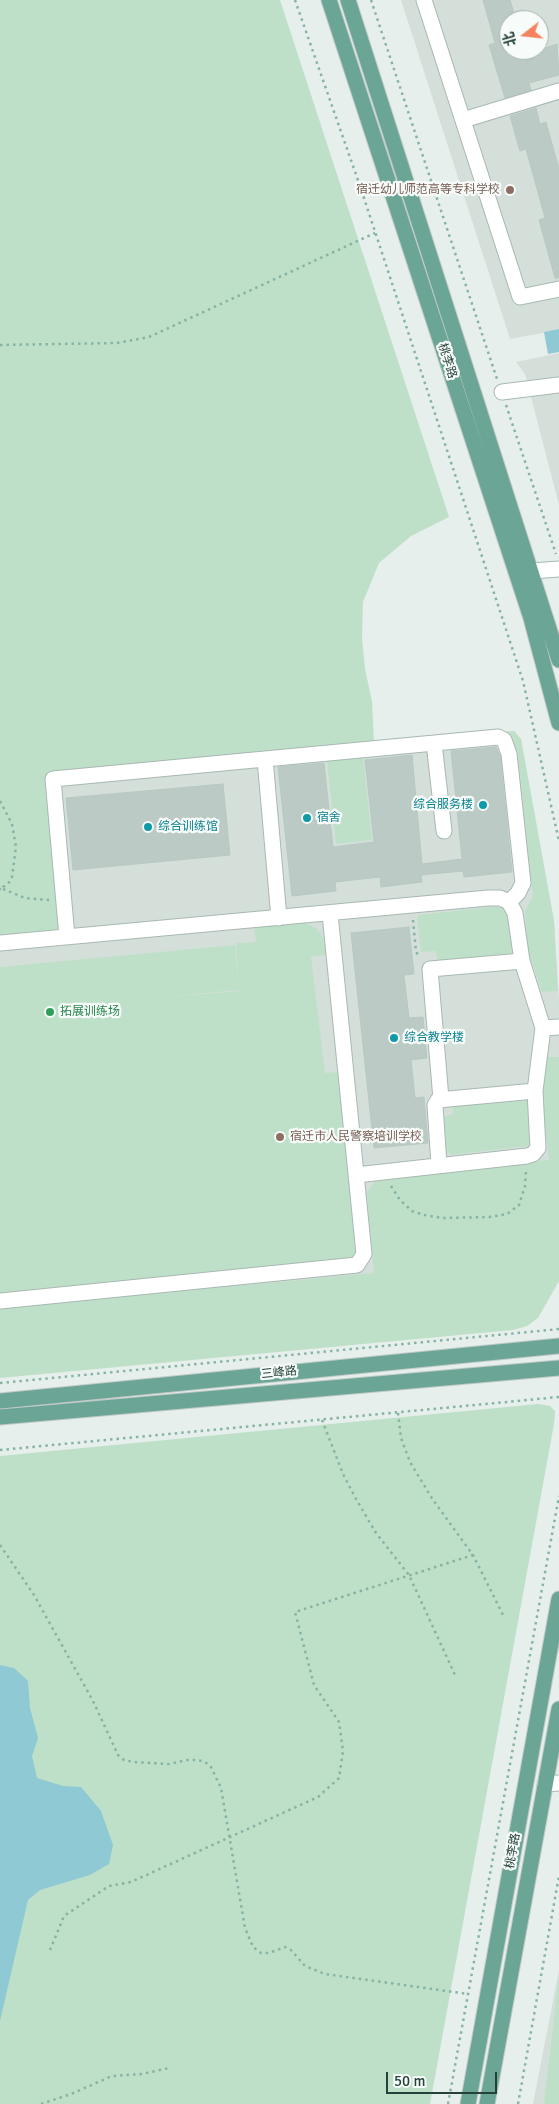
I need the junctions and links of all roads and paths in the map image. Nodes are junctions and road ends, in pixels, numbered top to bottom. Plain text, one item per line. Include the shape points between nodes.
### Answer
1 (295, 0) edge
2 (329, 0) edge
3 (348, 0) edge
4 (371, 0) edge
5 (424, 0) edge
6 (559, 91) edge
7 (463, 120) junction
8 (375, 233) junction
9 (559, 289) edge
10 (0, 345) edge
11 (559, 385) edge
12 (502, 392) junction
13 (559, 563) edge
14 (559, 569) edge
15 (532, 572) junction
16 (559, 660) edge
17 (559, 722) edge
18 (434, 743) junction
19 (265, 759) junction
20 (0, 801) edge
21 (444, 831) dead end
22 (559, 841) edge
23 (2, 890) edge
24 (510, 902) junction
25 (64, 904) junction
26 (411, 906) junction
27 (330, 914) junction
28 (279, 918) junction
29 (67, 937) junction
30 (0, 943) edge
31 (522, 961) junction
32 (430, 969) junction
33 (559, 1027) edge
34 (542, 1028) junction
35 (535, 1091) junction
36 (441, 1099) junction
37 (527, 1156) junction
38 (439, 1166) junction
39 (383, 1172) junction
40 (356, 1175) junction
41 (0, 1301) edge
42 (559, 1329) edge
43 (559, 1346) edge
44 (559, 1368) edge
45 (0, 1383) edge
46 (559, 1397) edge
47 (0, 1401) edge
48 (398, 1413) junction
49 (0, 1417) edge
50 (322, 1420) junction
51 (0, 1450) edge
52 (559, 1496) edge
53 (0, 1545) edge
54 (473, 1555) junction
55 (409, 1575) junction
56 (559, 1598) edge
57 (502, 1615) dead end
58 (455, 1674) dead end
59 (559, 1709) edge
60 (552, 1784) edge
61 (231, 1836) junction
62 (559, 1876) edge
63 (50, 1950) dead end
64 (468, 1994) junction
65 (169, 2068) dead end
66 (41, 2104) edge
67 (448, 2104) edge
68 (468, 2104) edge
69 (488, 2104) edge
70 (518, 2104) edge

1 - 8 path
2 - 17 main road, 桃李路 via 531,618
3 - 15 main road, 桃李路
4 - 12 path
5 - 7 lane
6 - 7 lane
7 - 9 lane via 520,298
8 - 10 path via 148,337 117,343
8 - 22 path via 523,681
11 - 12 lane
12 - 13 path
14 - 15 lane
15 - 16 main road, 桃李路
18 - 19 lane
18 - 21 lane
18 - 24 lane via 498,737 504,740 509,754 523,883
19 - 25 lane via 53,779
19 - 28 lane
20 - 23 path via 12,824 16,847 12,876
23 - 25 path via 25,898 49,899
24 - 26 lane via 488,898
24 - 31 lane via 515,913
25 - 29 lane
26 - 27 lane
26 - 32 path via 416,952
27 - 28 lane
27 - 40 lane
28 - 29 lane
29 - 30 lane
31 - 32 lane
31 - 34 lane
32 - 36 lane
33 - 34 lane
34 - 35 lane
35 - 36 lane
35 - 37 lane via 538,1148
36 - 38 lane via 435,1105
37 - 38 lane
37 - 39 path via 525,1186 519,1205 508,1214 490,1217 444,1218 412,1211 385,1180
38 - 39 lane
39 - 40 lane
40 - 41 lane via 364,1254 357,1265
42 - 45 path
43 - 47 main road, 三峰路
44 - 49 main road, 三峰路
46 - 48 path
48 - 50 path
48 - 54 path via 401,1438 410,1462
50 - 51 path
50 - 55 path via 356,1500 376,1533
52 - 64 path
53 - 61 path via 34,1595 93,1701 118,1755 134,1762 205,1762 221,1788
54 - 55 path
54 - 57 path
55 - 58 path
55 - 61 path via 295,1612 314,1685 339,1722 344,1751 339,1778 318,1797
56 - 68 main road, 桃李路
59 - 60 main road, 桃李路
60 - 69 main road, 桃李路
61 - 63 path via 131,1882 109,1886 64,1916
61 - 64 path via 245,1928 253,1947 262,1953 286,1947 305,1966 325,1974
62 - 70 path
64 - 67 path
65 - 66 path via 112,2076

